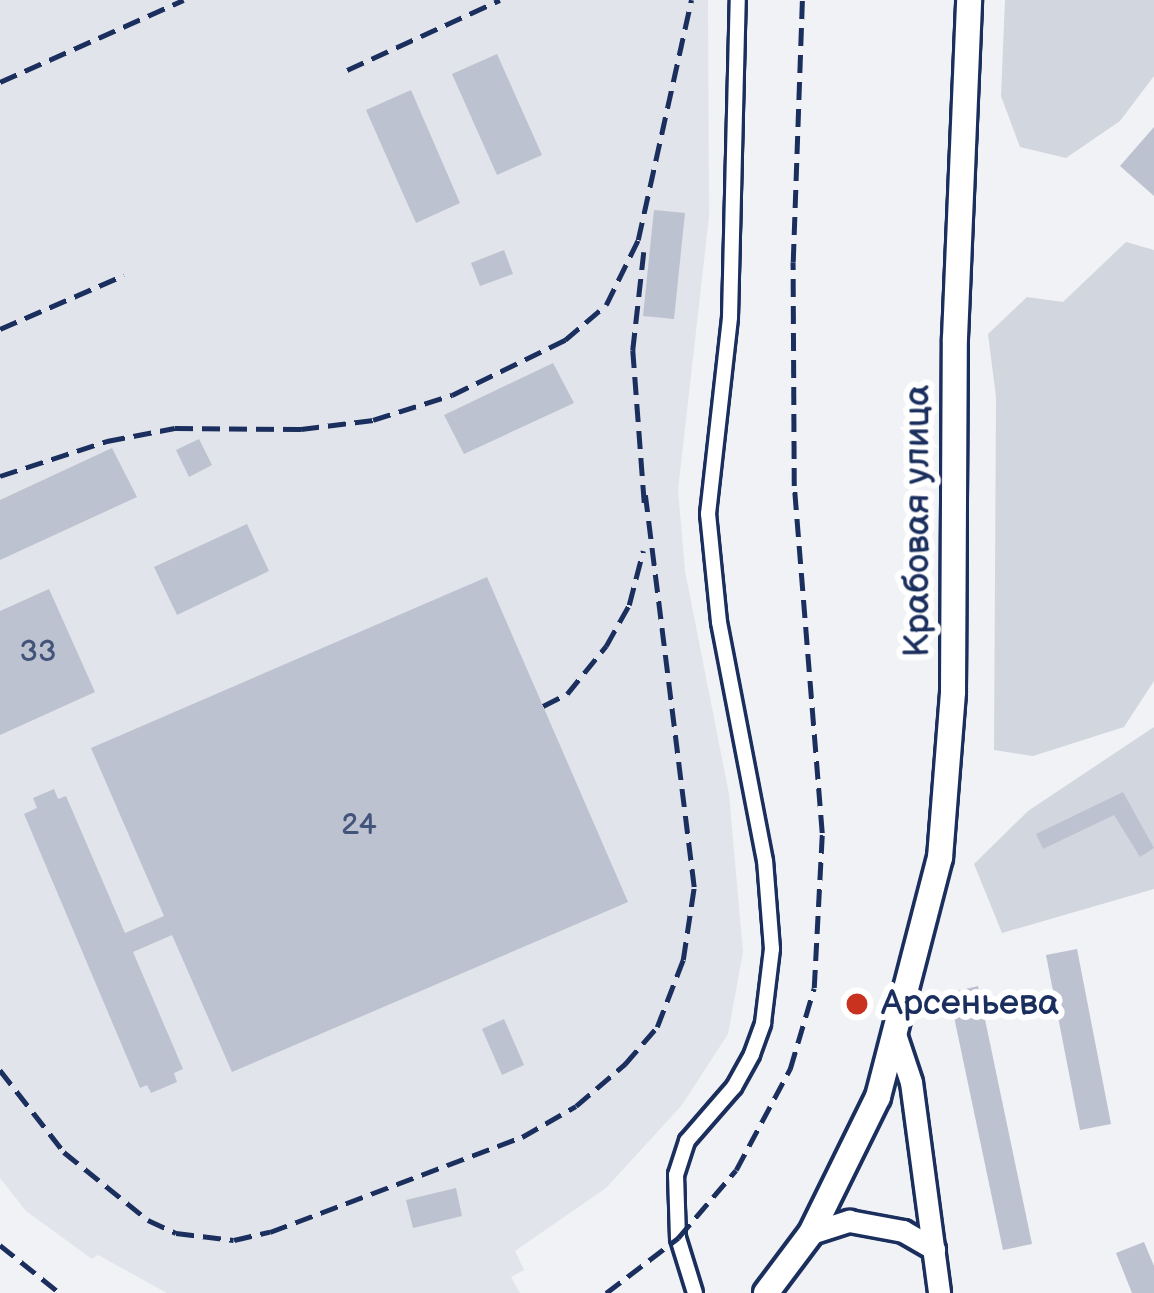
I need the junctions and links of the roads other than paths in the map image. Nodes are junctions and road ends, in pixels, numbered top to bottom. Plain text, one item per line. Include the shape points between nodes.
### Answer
1 (738, 0) edge
2 (969, 0) edge
3 (896, 1037) junction
4 (812, 1233) junction
5 (934, 1249) junction
6 (695, 1293) edge
7 (766, 1293) edge
8 (939, 1293) edge

1 - 6 street via 730,317 708,514 772,933 770,988 752,1054 687,1141 676,1175 678,1238
2 - 3 main road, Крабовая улица via 948,785 940,858
3 - 4 main road, Крабовая улица via 853,1155
3 - 5 main road via 911,1082
4 - 5 main road via 849,1221 903,1231
4 - 7 main road, Крабовая улица
5 - 8 main road

